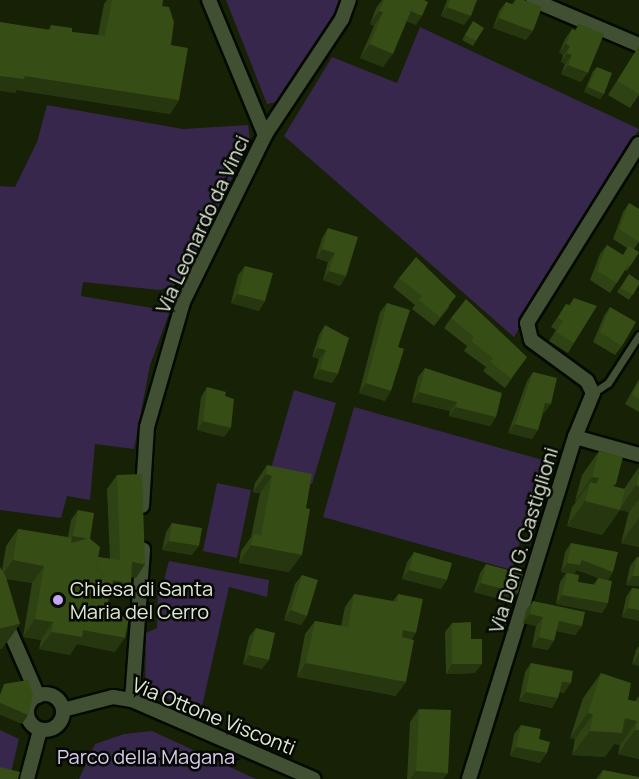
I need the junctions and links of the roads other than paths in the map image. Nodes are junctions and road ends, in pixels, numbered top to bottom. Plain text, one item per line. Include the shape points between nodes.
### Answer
1 (209, 0) edge
2 (349, 0) edge
3 (533, 0) edge
4 (639, 45) edge
5 (265, 135) junction
6 (639, 144) edge
7 (639, 335) edge
8 (593, 393) junction
9 (575, 437) junction
10 (639, 455) edge
11 (0, 609) edge
12 (38, 696) junction
13 (132, 700) junction
14 (63, 711) junction
15 (40, 730) junction
16 (27, 779) edge
17 (314, 779) edge
18 (469, 779) edge

1 - 5 street
2 - 5 street, Via Leonardo da Vinci via 342,19
3 - 4 street
5 - 13 street, Via Leonardo da Vinci via 183,302 147,427
6 - 8 street via 527,323 531,340 587,381
7 - 8 lane via 608,383
8 - 9 street, Via Don G. Castiglioni
9 - 10 street
9 - 18 street, Via Don G. Castiglioni
11 - 12 street
12 - 14 street via 51,695
12 - 15 street via 29,704 27,716
13 - 14 street, Via Ottone Visconti via 113,697
13 - 17 street, Via Ottone Visconti
14 - 15 street via 57,726
15 - 16 street

